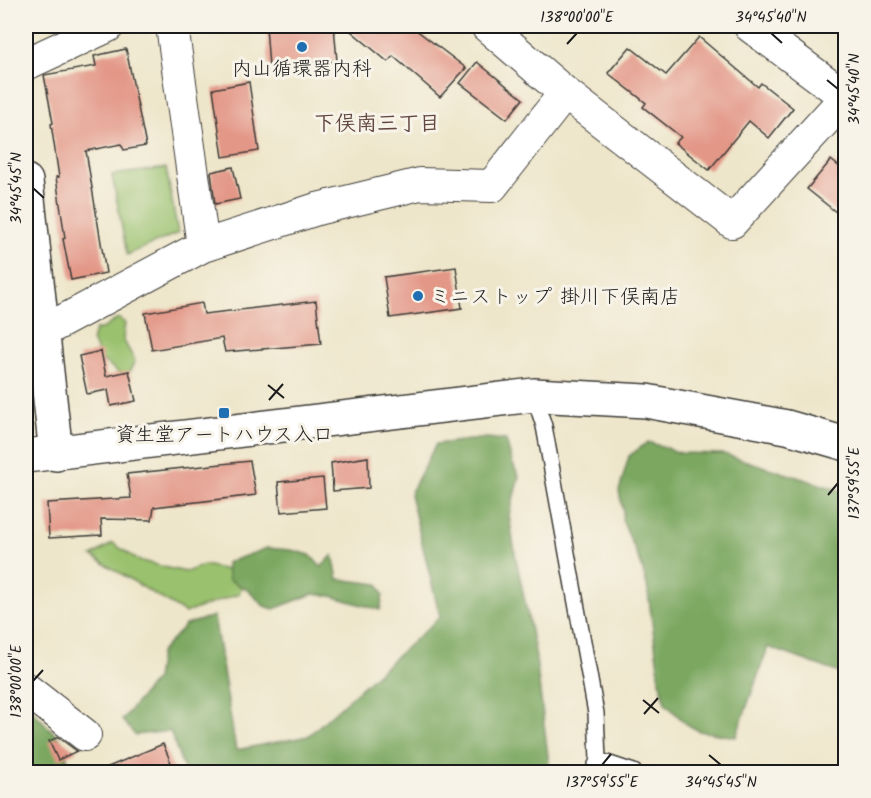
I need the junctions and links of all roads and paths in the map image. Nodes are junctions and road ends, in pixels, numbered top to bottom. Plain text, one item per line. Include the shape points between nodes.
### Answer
1 (108, 26) edge
2 (172, 26) edge
3 (487, 26) edge
4 (750, 26) edge
5 (26, 64) edge
6 (565, 93) junction
7 (26, 181) edge
8 (203, 246) junction
9 (30, 260) edge
10 (44, 331) junction
11 (534, 395) junction
12 (846, 444) edge
13 (41, 455) edge
14 (26, 690) edge
15 (85, 735) dead end
16 (595, 766) edge
17 (634, 772) edge

1 - 5 street
2 - 8 street
3 - 6 street
4 - 6 street via 846,97 732,222
6 - 8 street via 492,186 420,184 316,209
7 - 9 street
8 - 10 street
9 - 10 street
10 - 13 street
11 - 12 street via 646,401 787,427
11 - 13 street
11 - 16 lane via 544,426 596,713
14 - 15 street
16 - 17 lane

